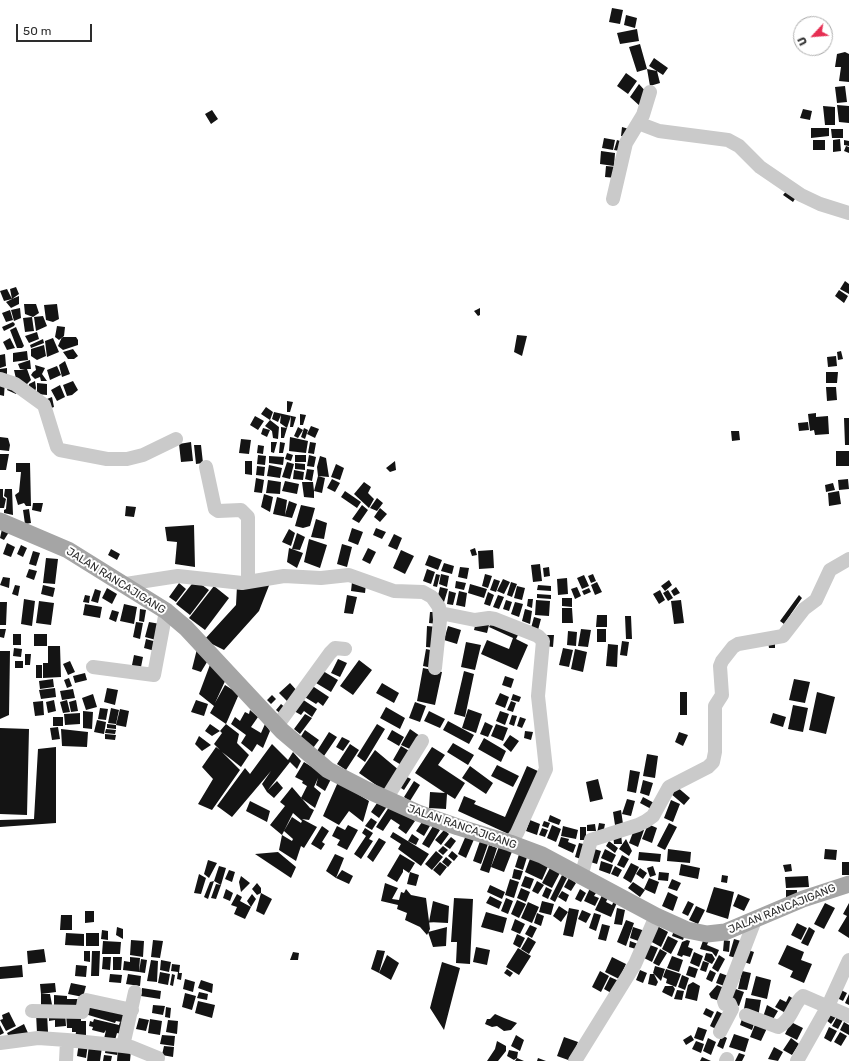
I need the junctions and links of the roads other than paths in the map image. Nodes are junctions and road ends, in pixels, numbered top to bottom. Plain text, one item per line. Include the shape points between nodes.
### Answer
1 (650, 92) dead end
2 (638, 123) junction
3 (613, 199) dead end
4 (849, 213) edge
5 (0, 379) edge
6 (176, 440) dead end
7 (206, 467) dead end
8 (0, 521) edge
9 (849, 559) edge
10 (248, 582) junction
11 (126, 584) junction
12 (166, 611) junction
13 (440, 613) junction
14 (345, 649) dead end
15 (93, 667) dead end
16 (435, 668) dead end
17 (277, 726) junction
18 (422, 741) dead end
19 (386, 799) junction
20 (510, 843) junction
21 (581, 877) junction
22 (849, 884) edge
23 (656, 916) junction
24 (754, 920) junction
25 (849, 960) edge
26 (135, 992) dead end
27 (828, 1006) junction
28 (132, 1010) junction
29 (32, 1011) dead end
30 (746, 1015) dead end
31 (849, 1016) edge
32 (720, 1032) dead end
33 (67, 1040) junction
34 (0, 1043) edge
35 (123, 1046) junction
36 (158, 1058) dead end
37 (580, 1060) edge
38 (66, 1061) edge
39 (797, 1061) edge

1 - 2 street
2 - 3 street via 626,143
2 - 4 street via 659,131 728,140 739,146 760,167 801,195
5 - 6 street via 15,384 44,405 60,450 107,459 127,459 143,455
7 - 10 street via 215,510 241,510 248,517
8 - 11 main road, JALAN RANCAJIGANG via 68,550
9 - 21 street via 830,570 816,600 804,609 783,636 733,647 720,664 723,688 722,697 715,706 716,752 713,762 708,768 669,787 653,816 638,825 591,840
10 - 11 street via 183,576
10 - 13 street via 284,576 321,578 349,575 394,590 423,592 436,601
11 - 12 main road, JALAN RANCAJIGANG
12 - 15 street via 154,675
12 - 17 main road, JALAN RANCAJIGANG via 186,628
13 - 16 street
13 - 20 street via 475,620 495,618 538,636 543,641 538,696 546,769
14 - 17 street via 336,648 330,653
17 - 19 main road, JALAN RANCAJIGANG via 297,746 328,770
18 - 19 street
19 - 20 main road, JALAN RANCAJIGANG via 438,821
20 - 21 main road, JALAN RANCAJIGANG via 542,855
21 - 23 main road, JALAN RANCAJIGANG
22 - 24 main road, JALAN RANCAJIGANG via 803,899
23 - 24 main road, JALAN RANCAJIGANG via 687,930 713,934
23 - 37 street via 635,964
24 - 32 street via 724,1001 725,1004 730,1004 732,1009
25 - 27 street
26 - 28 street
27 - 30 street via 804,996 799,999 793,1013 784,1024 778,1027
27 - 31 street
27 - 39 street
28 - 29 street via 86,1000 82,1012
28 - 35 street
33 - 34 street via 38,1038
33 - 35 street
33 - 38 street
35 - 36 street

